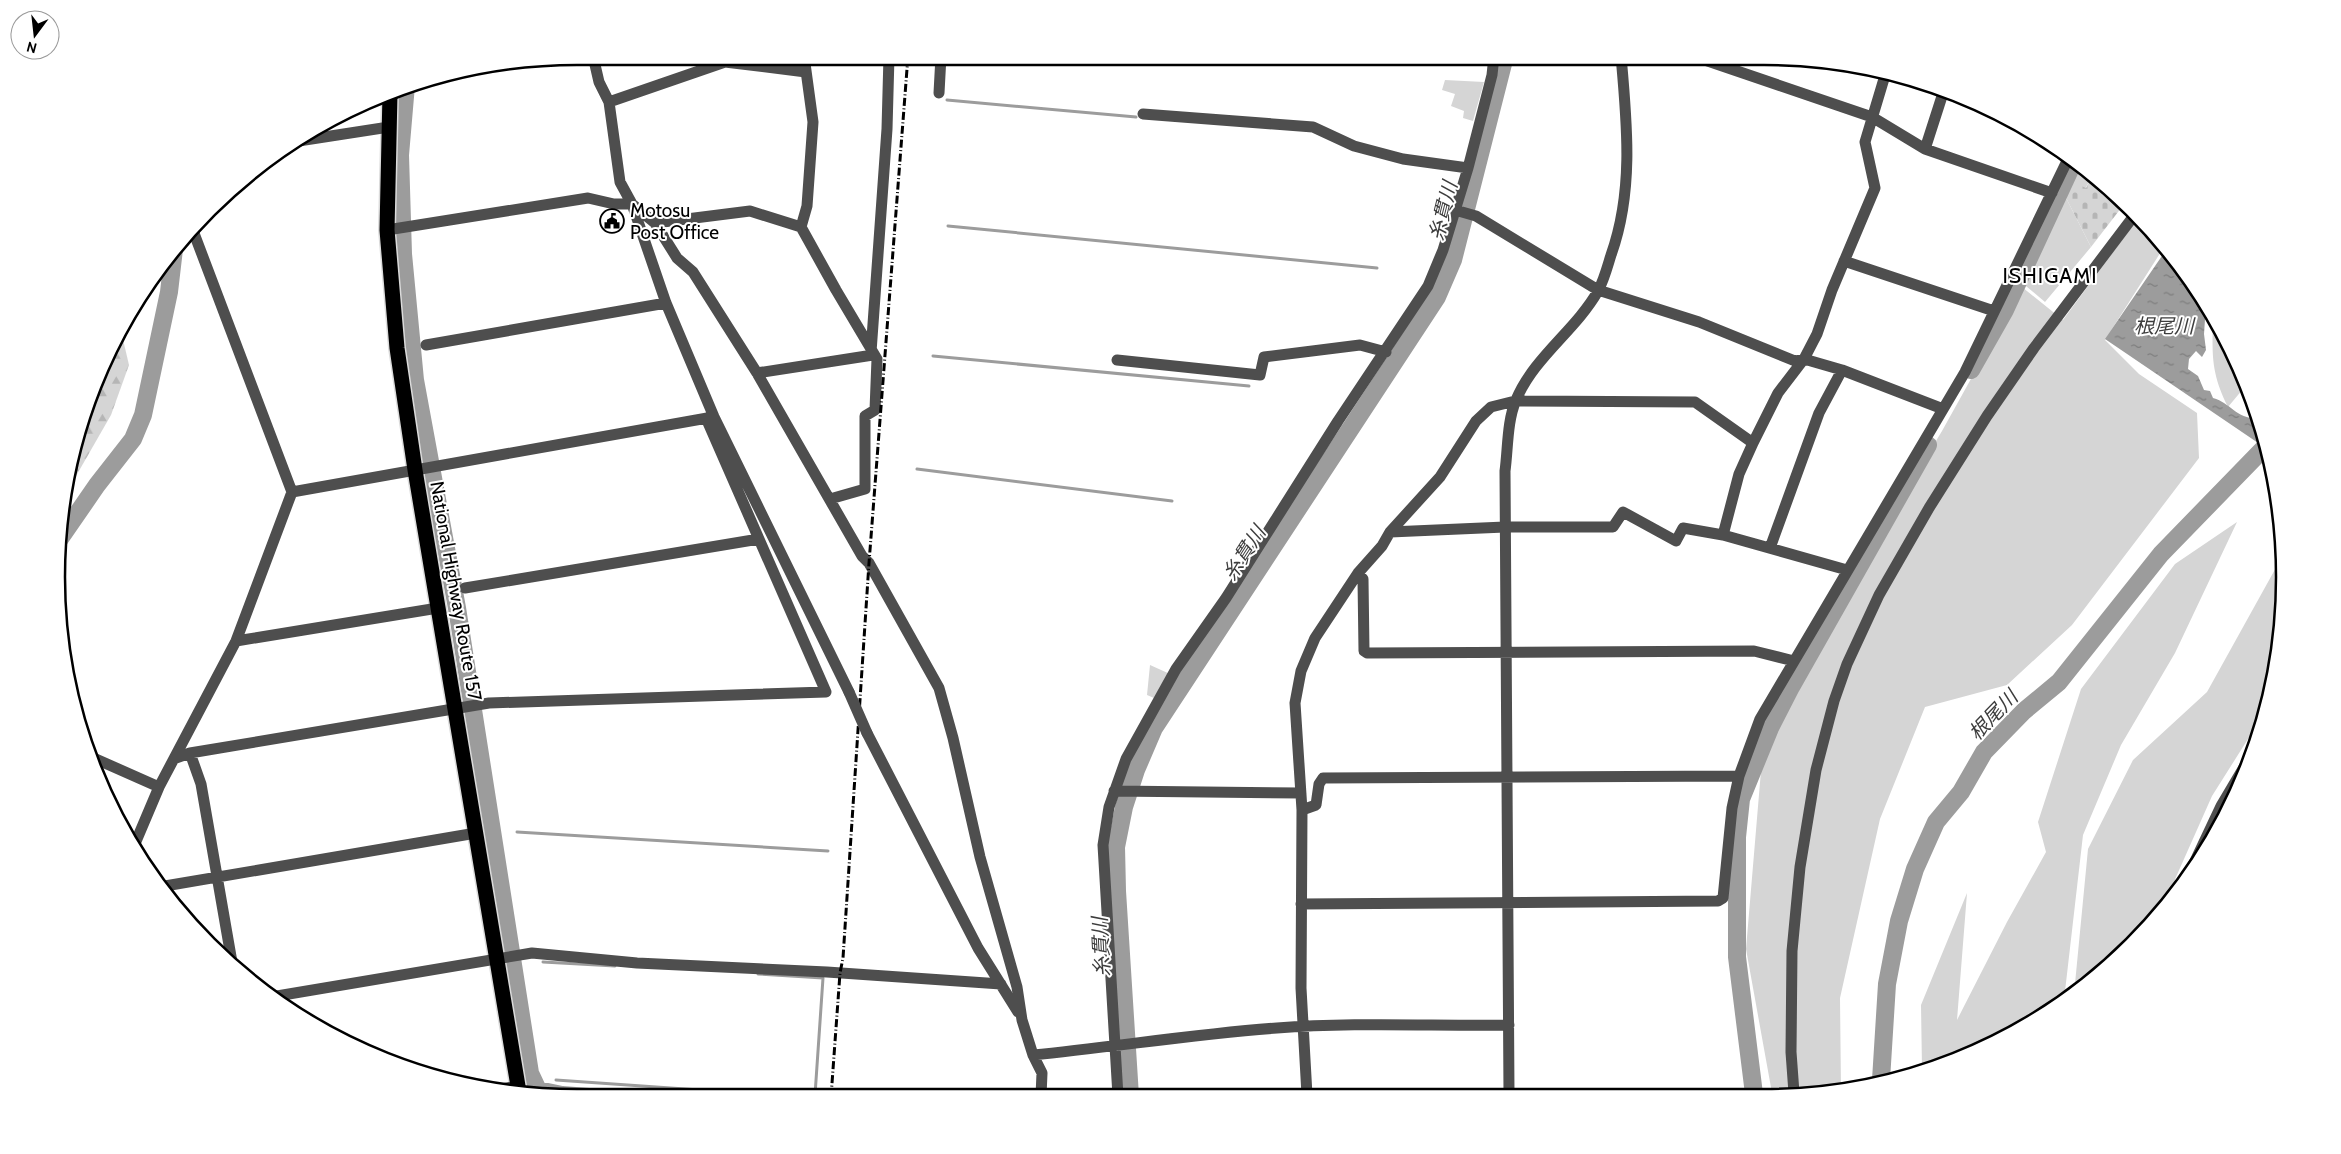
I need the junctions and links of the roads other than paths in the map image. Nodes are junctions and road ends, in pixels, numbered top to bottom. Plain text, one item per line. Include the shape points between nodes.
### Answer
1 (595, 65) edge
2 (716, 65) edge
3 (749, 65) edge
4 (805, 65) edge
5 (889, 65) edge
6 (940, 65) edge
7 (1493, 65) edge
8 (1622, 65) edge
9 (1719, 65) edge
10 (806, 72) junction
11 (1884, 79) edge
12 (938, 93) dead end
13 (1942, 97) edge
14 (390, 101) edge
15 (609, 102) junction
16 (1143, 114) dead end
17 (1872, 117) junction
18 (389, 127) junction
19 (313, 139) edge
20 (1925, 149) junction
21 (2066, 164) edge
22 (1468, 168) junction
23 (2052, 194) junction
24 (632, 204) junction
25 (1463, 212) junction
26 (2131, 220) edge
27 (655, 223) junction
28 (801, 227) junction
29 (387, 230) junction
30 (195, 236) edge
31 (1844, 261) junction
32 (1598, 290) junction
33 (666, 304) junction
34 (1994, 311) junction
35 (426, 345) dead end
36 (1386, 352) junction
37 (872, 354) junction
38 (1804, 359) junction
39 (1117, 360) dead end
40 (1842, 370) junction
41 (757, 373) junction
42 (1516, 401) junction
43 (1943, 408) junction
44 (710, 418) junction
45 (1753, 443) junction
46 (415, 470) junction
47 (292, 492) junction
48 (830, 499) junction
49 (1504, 526) junction
50 (1390, 532) junction
51 (1723, 534) junction
52 (759, 539) junction
53 (1770, 548) junction
54 (1847, 570) junction
55 (1358, 573) junction
56 (465, 588) dead end
57 (438, 608) junction
58 (236, 641) junction
59 (1506, 651) junction
60 (1794, 660) junction
61 (455, 707) junction
62 (190, 753) junction
63 (176, 758) junction
64 (99, 761) edge
65 (1507, 776) junction
66 (1739, 776) junction
67 (159, 788) junction
68 (1124, 791) junction
69 (1301, 793) junction
70 (2224, 800) edge
71 (1302, 810) junction
72 (2218, 812) edge
73 (476, 833) junction
74 (137, 838) edge
75 (217, 877) junction
76 (168, 885) edge
77 (1508, 901) junction
78 (1301, 904) junction
79 (231, 954) edge
80 (501, 959) junction
81 (1001, 984) junction
82 (282, 995) edge
83 (1022, 1020) junction
84 (1509, 1025) junction
85 (1303, 1026) junction
86 (1118, 1046) junction
87 (1033, 1055) junction
88 (518, 1086) edge
89 (1793, 1088) edge
90 (1041, 1089) edge
91 (1118, 1089) edge
92 (1307, 1089) edge
93 (1509, 1089) edge

1 - 15 street
2 - 15 street
3 - 10 street
4 - 10 street
5 - 37 street via 888,129
6 - 12 street
7 - 22 street
8 - 32 street via 1627,176 1614,249
9 - 17 street
10 - 28 street via 813,122 807,206
11 - 17 street
13 - 20 street
14 - 18 highway, National Highway Route 157
15 - 24 street via 620,182
16 - 22 street via 1313,127 1354,146 1395,157
17 - 20 street
17 - 31 street via 1865,142 1874,188
18 - 19 street
18 - 29 highway, National Highway Route 157
20 - 23 street
21 - 23 street
22 - 25 street
23 - 34 street
24 - 27 street
24 - 29 street via 588,198
24 - 33 street
25 - 32 street via 1516,239
25 - 36 street via 1428,286
26 - 89 street via 1987,416 1879,595 1847,664 1816,770 1800,867 1792,951
27 - 28 street via 750,211
27 - 41 street via 677,258 694,272
28 - 37 street
29 - 46 highway, National Highway Route 157 via 397,348
30 - 47 street
31 - 34 street
31 - 38 street via 1817,334
32 - 38 street via 1699,322 1795,361
32 - 42 street via 1582,315 1541,360
33 - 35 street
33 - 44 street
34 - 43 street via 1965,372
36 - 39 street via 1360,346 1264,357 1260,375
36 - 68 street via 1176,669 1126,759
37 - 41 street
37 - 48 street via 877,359 875,410 865,416 865,489
38 - 40 street
38 - 45 street via 1778,393
40 - 43 street
40 - 53 street via 1819,413
41 - 48 street
42 - 45 street via 1695,402
42 - 49 street via 1505,471
42 - 50 street via 1490,407 1476,421 1440,476
43 - 54 street
44 - 46 street
44 - 52 street
44 - 81 street, bridge via 867,733 974,940
45 - 51 street via 1739,474
46 - 47 street
46 - 57 highway, National Highway Route 157
47 - 58 street
48 - 83 street via 939,688 980,857 1017,987
49 - 50 street
49 - 51 street via 1613,527 1623,512 1676,541 1683,528
49 - 59 street
50 - 55 street
51 - 53 street
52 - 56 street
52 - 61 street via 826,692 489,702
53 - 54 street
54 - 60 street
55 - 59 street via 1362,579 1364,651 1367,653
55 - 69 street via 1311,645 1297,684 1294,703
57 - 58 street
57 - 61 highway, National Highway Route 157
58 - 63 street
59 - 60 street via 1754,651
59 - 65 street
60 - 66 street via 1760,719
61 - 62 street
61 - 73 highway, National Highway Route 157
62 - 63 street
62 - 75 street via 201,784
63 - 67 street
64 - 67 street
65 - 66 street
65 - 71 street via 1323,778 1316,805
65 - 77 street
66 - 77 street via 1732,808 1724,898 1718,902
67 - 74 street
68 - 69 street
68 - 86 street via 1107,816 1103,845
69 - 71 street
70 - 72 street
71 - 78 street
73 - 75 street
73 - 80 highway, National Highway Route 157
75 - 76 street
75 - 79 street
77 - 78 street
77 - 84 street
78 - 85 street
80 - 81 street via 532,953 636,964
80 - 82 street
80 - 88 highway, National Highway Route 157
81 - 83 street
83 - 87 street
84 - 85 street
84 - 93 street
85 - 86 street
85 - 92 street
86 - 87 street
86 - 91 street
87 - 90 street via 1042,1072

